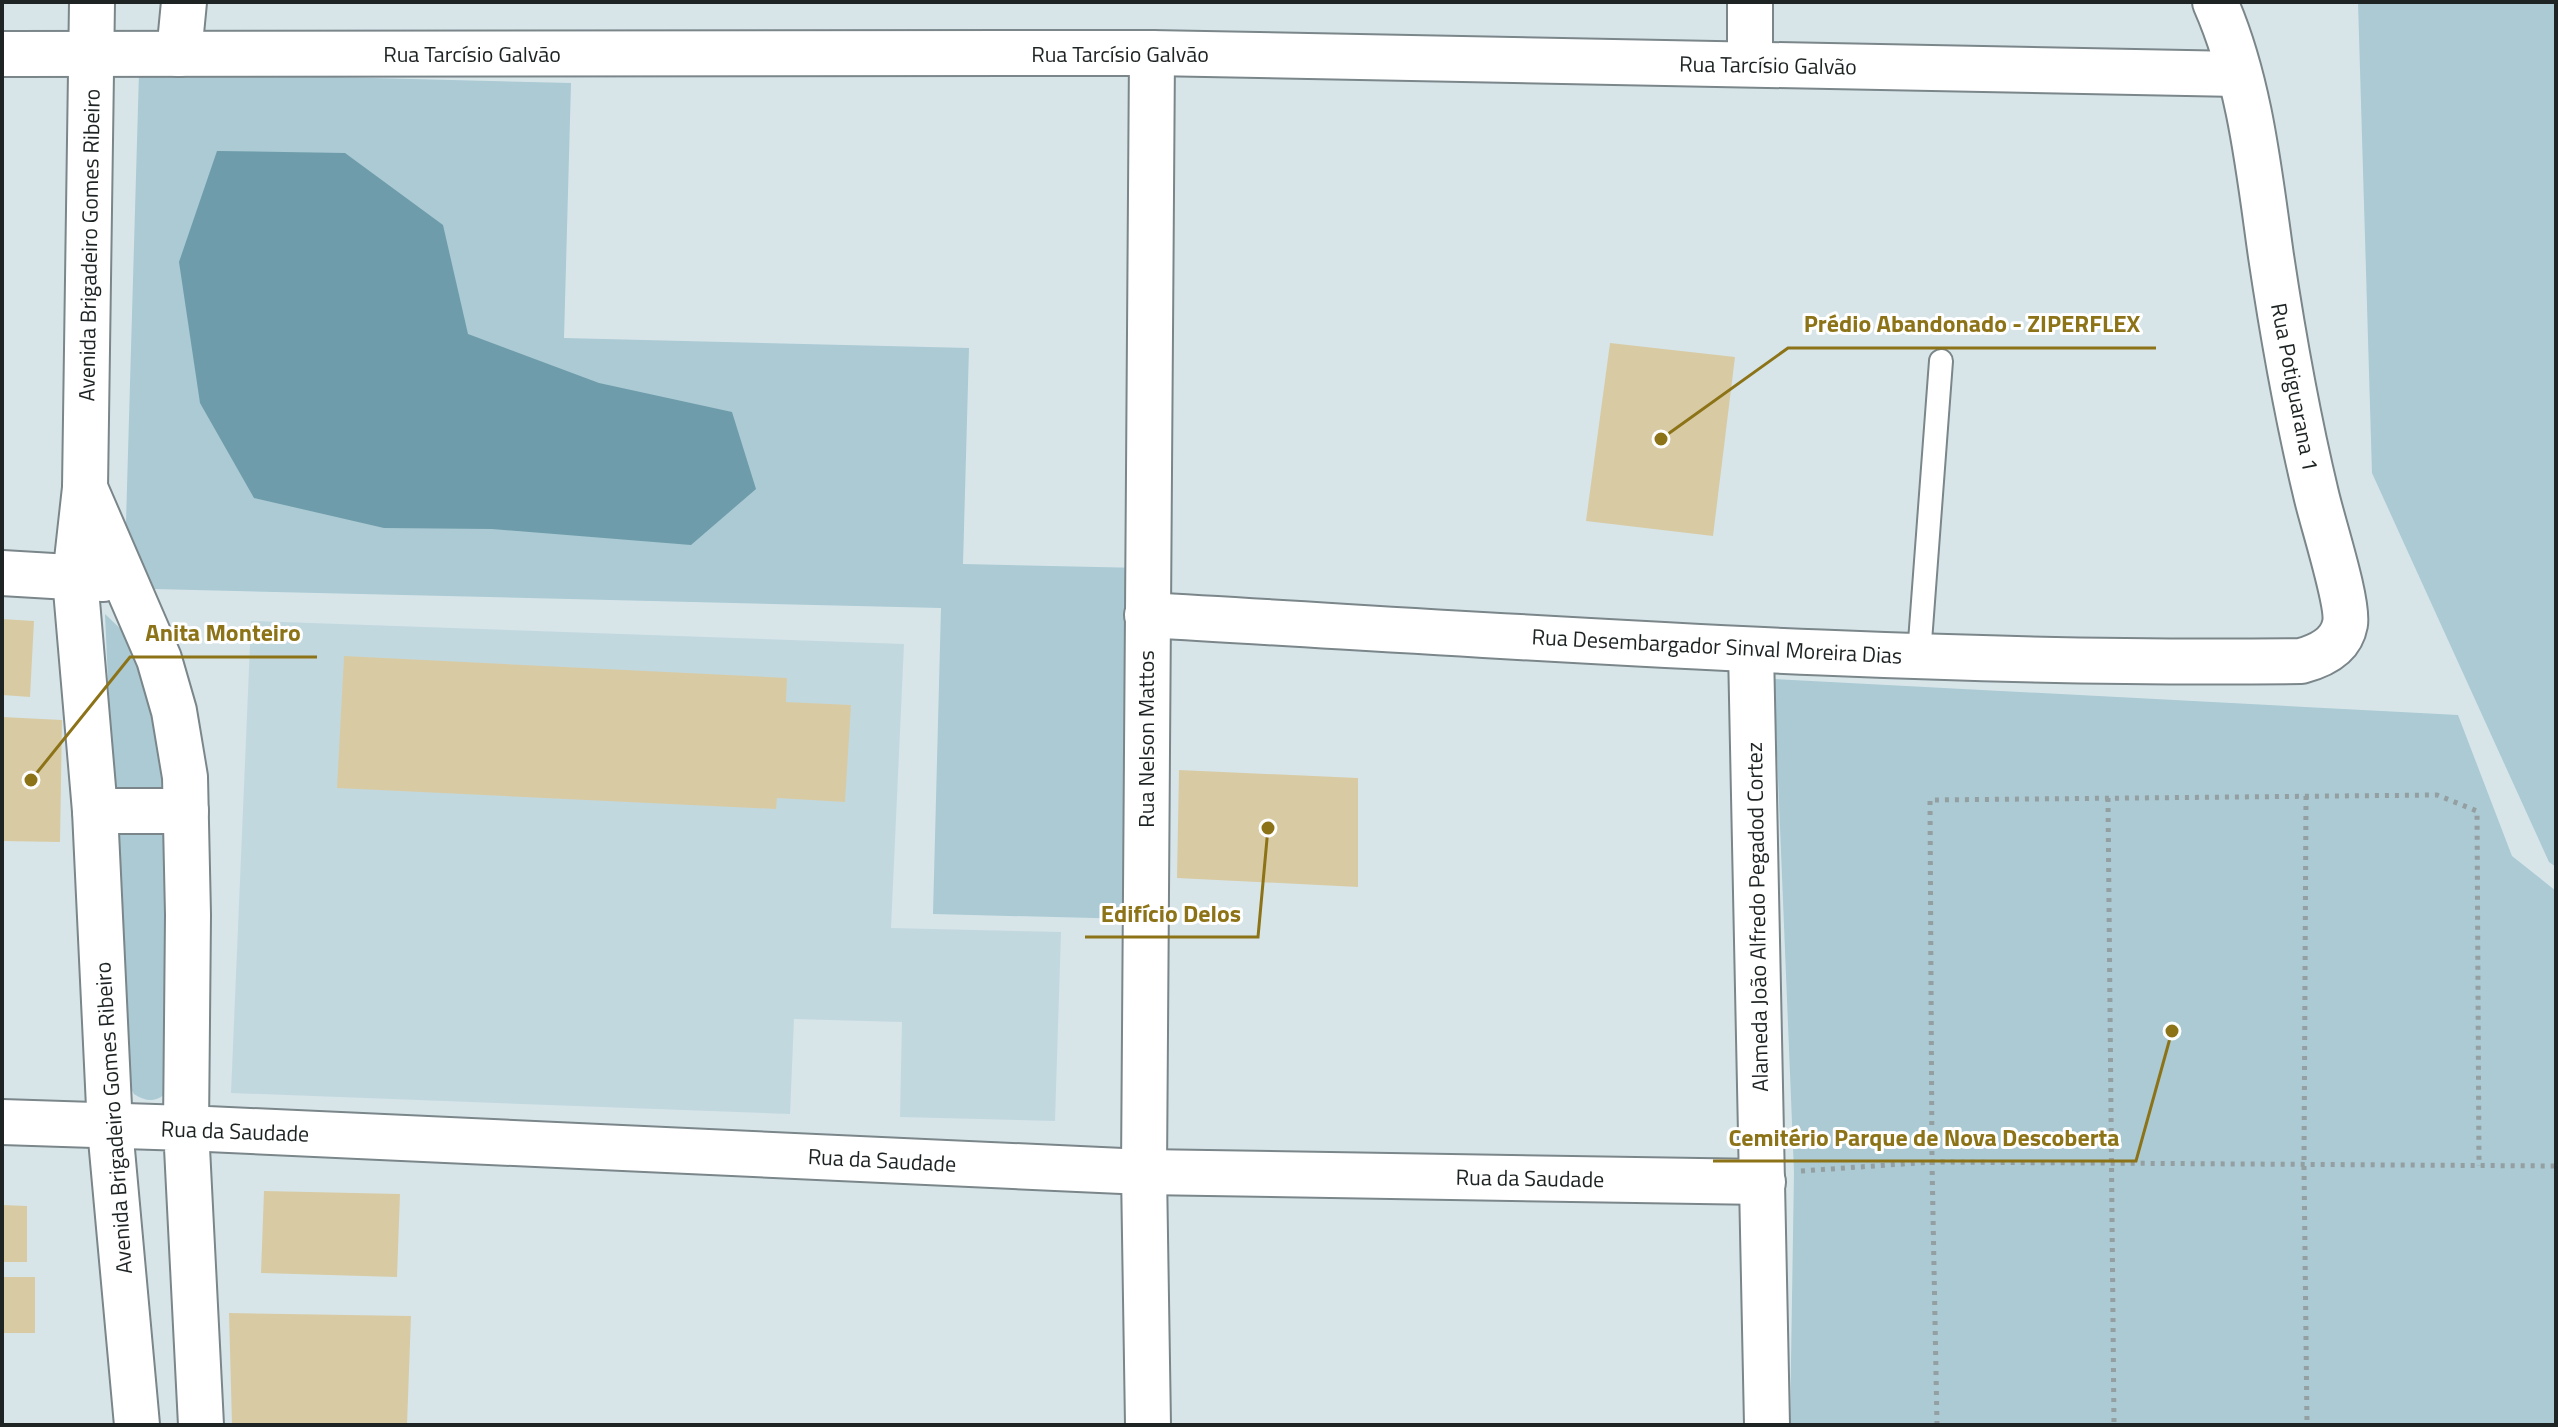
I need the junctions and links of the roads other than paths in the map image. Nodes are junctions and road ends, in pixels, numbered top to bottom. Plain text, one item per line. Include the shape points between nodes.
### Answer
1 (92, 2) edge
2 (184, 2) edge
3 (1750, 2) edge
4 (2215, 2) edge
5 (1152, 53) junction
6 (2, 54) edge
7 (179, 54) junction
8 (92, 55) junction
9 (1750, 64) junction
10 (2238, 74) junction
11 (1941, 361) dead end
12 (85, 488) junction
13 (2, 573) edge
14 (75, 578) junction
15 (126, 581) junction
16 (1147, 615) junction
17 (1751, 650) junction
18 (1919, 655) junction
19 (2287, 661) joint
20 (95, 811) junction
21 (186, 811) junction
22 (2, 1122) edge
23 (110, 1128) junction
24 (186, 1128) junction
25 (1144, 1172) junction
26 (1763, 1182) junction
27 (137, 1425) edge
28 (201, 1425) edge
29 (1148, 1425) edge
30 (1767, 1425) edge

1 - 8 street, Avenida Brigadeiro Gomes Ribeiro
2 - 7 street
3 - 9 street
4 - 10 street
5 - 7 street, Rua Tarcísio Galvão
5 - 9 street, Rua Tarcísio Galvão
5 - 16 street, Rua Nelson Mattos
6 - 8 street, Rua Tarcísio Galvão
7 - 8 street, Rua Tarcísio Galvão
8 - 12 street, Avenida Brigadeiro Gomes Ribeiro
9 - 10 street, Rua Tarcísio Galvão
10 - 19 street, Rua Potiguarana 1 via 2255,144 2287,363 2345,614 2334,645 2316,657
11 - 18 lane
12 - 14 street, Avenida Brigadeiro Gomes Ribeiro
12 - 15 street, Avenida Brigadeiro Gomes Ribeiro
13 - 14 street
14 - 15 street
14 - 20 street, Avenida Brigadeiro Gomes Ribeiro
15 - 21 street, Avenida Brigadeiro Gomes Ribeiro via 174,711
16 - 17 street, Rua Desembargador Sinval Moreira Dias
16 - 25 street, Rua Nelson Mattos
17 - 18 street, Rua Desembargador Sinval Moreira Dias
17 - 26 street, Alameda João Alfredo Pegadod Cortez
18 - 19 street, Rua Desembargador Sinval Moreira Dias
20 - 21 street
20 - 23 street, Avenida Brigadeiro Gomes Ribeiro
21 - 24 street, Avenida Brigadeiro Gomes Ribeiro
22 - 23 street, Rua da Saudade
23 - 24 street, Rua da Saudade
23 - 27 street, Avenida Brigadeiro Gomes Ribeiro
24 - 25 street, Rua da Saudade
24 - 28 street, Avenida Brigadeiro Gomes Ribeiro
25 - 26 street, Rua da Saudade
25 - 29 street, Rua Nelson Mattos
26 - 30 street, Alameda João Alfredo Pegadod Cortez

